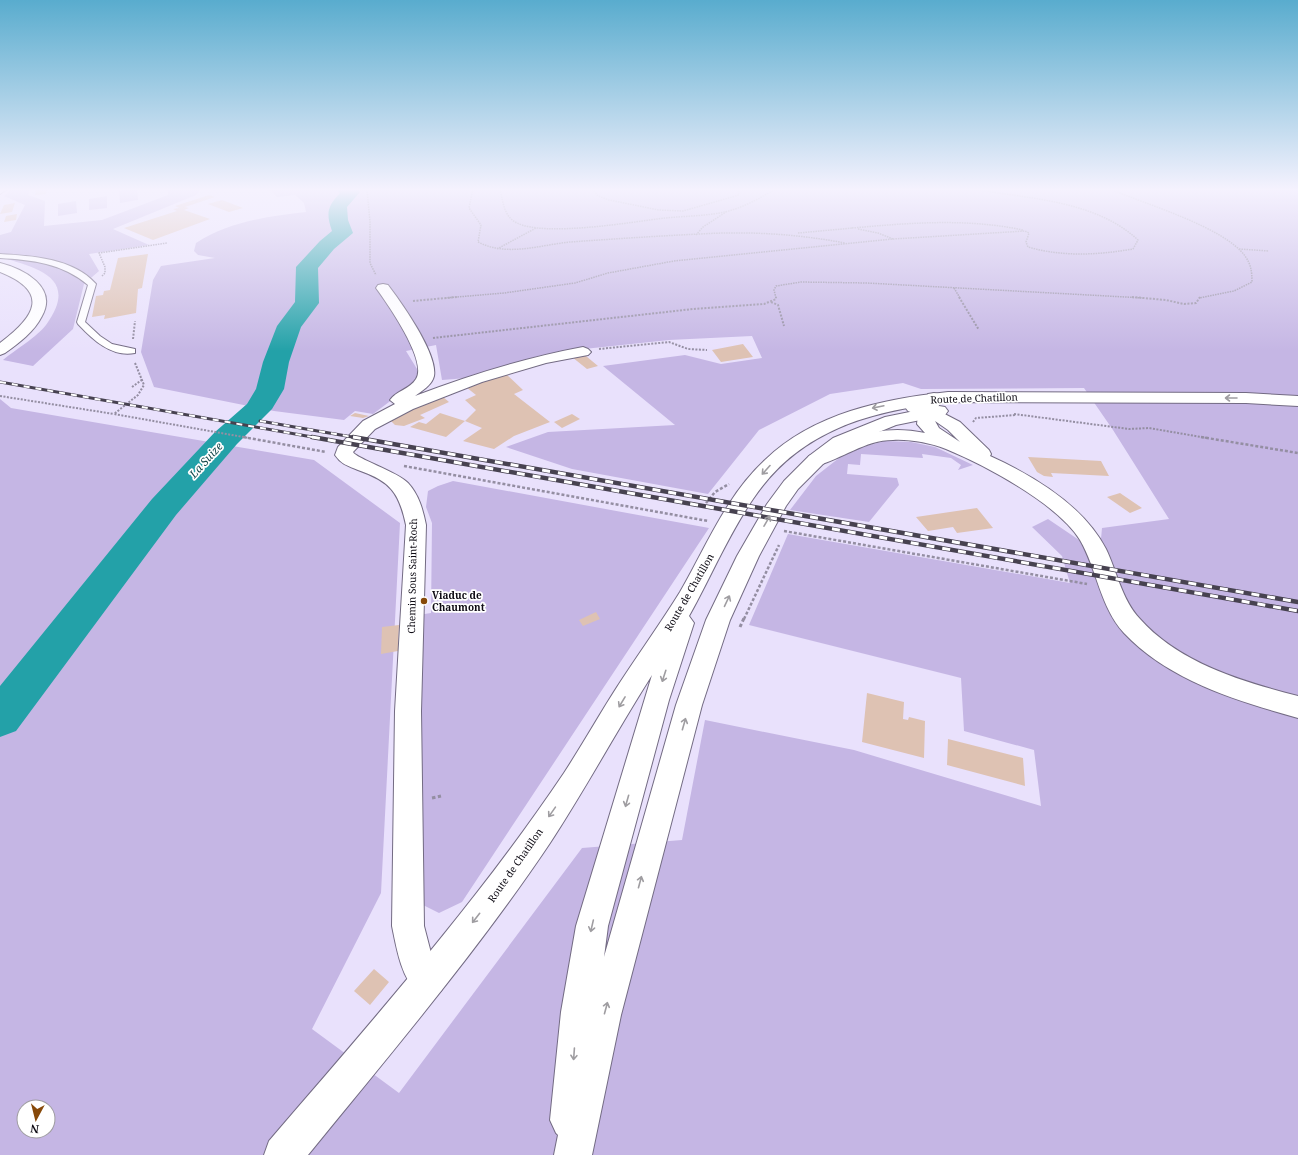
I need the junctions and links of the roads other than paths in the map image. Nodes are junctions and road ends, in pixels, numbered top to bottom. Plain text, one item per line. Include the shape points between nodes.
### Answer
1 (0, 256) edge
2 (0, 267) edge
3 (383, 288) road end
4 (0, 350) edge
5 (132, 351) road end
6 (583, 352) road end
7 (1298, 401) edge
8 (931, 405) junction
9 (1298, 408) edge
10 (954, 418) junction
11 (368, 425) junction
12 (947, 444) junction
13 (816, 460) junction
14 (994, 466) junction
15 (688, 599) junction
16 (1298, 707) edge
17 (429, 979) junction
18 (283, 1155) edge
19 (567, 1155) edge
20 (573, 1155) edge

1 - 5 lane via 45,259 84,276 92,284 81,322 106,345 118,351
2 - 4 main road via 31,282 40,293 36,312 26,328
3 - 11 main road via 415,341 426,364 426,376 420,385
6 - 11 main road via 544,359 476,379 407,405
7 -> 8 main road, Route de Chatillon via 1206,397 948,396
8 - 10 main road via 942,418
8 - 12 main road via 926,424
8 - 13 main road, Route de Chatillon via 839,442
8 -> 15 main road, Route de Chatillon via 900,402 871,409 846,417 793,446 758,479 727,524
9 - 10 main road, Route de Chatillon via 1256,410 989,407
10 - 14 main road
11 - 17 main road, Chemin Sous Saint-Roch via 344,451 344,455 348,460 368,466 406,490 416,525 408,711 408,926 416,961
12 - 13 main road via 906,435 886,434 864,440
12 - 14 main road
20 -> 13 main road, Route de Chatillon via 604,1015 689,705 718,620 748,556 777,504 791,485
14 - 16 main road via 1050,501 1075,521 1090,539 1118,607 1132,626 1154,647 1186,666 1230,686
15 -> 17 main road, Route de Chatillon via 571,785 499,888
15 -> 19 main road via 656,700 592,926 578,1012
17 - 18 main road, Route de Chatillon

